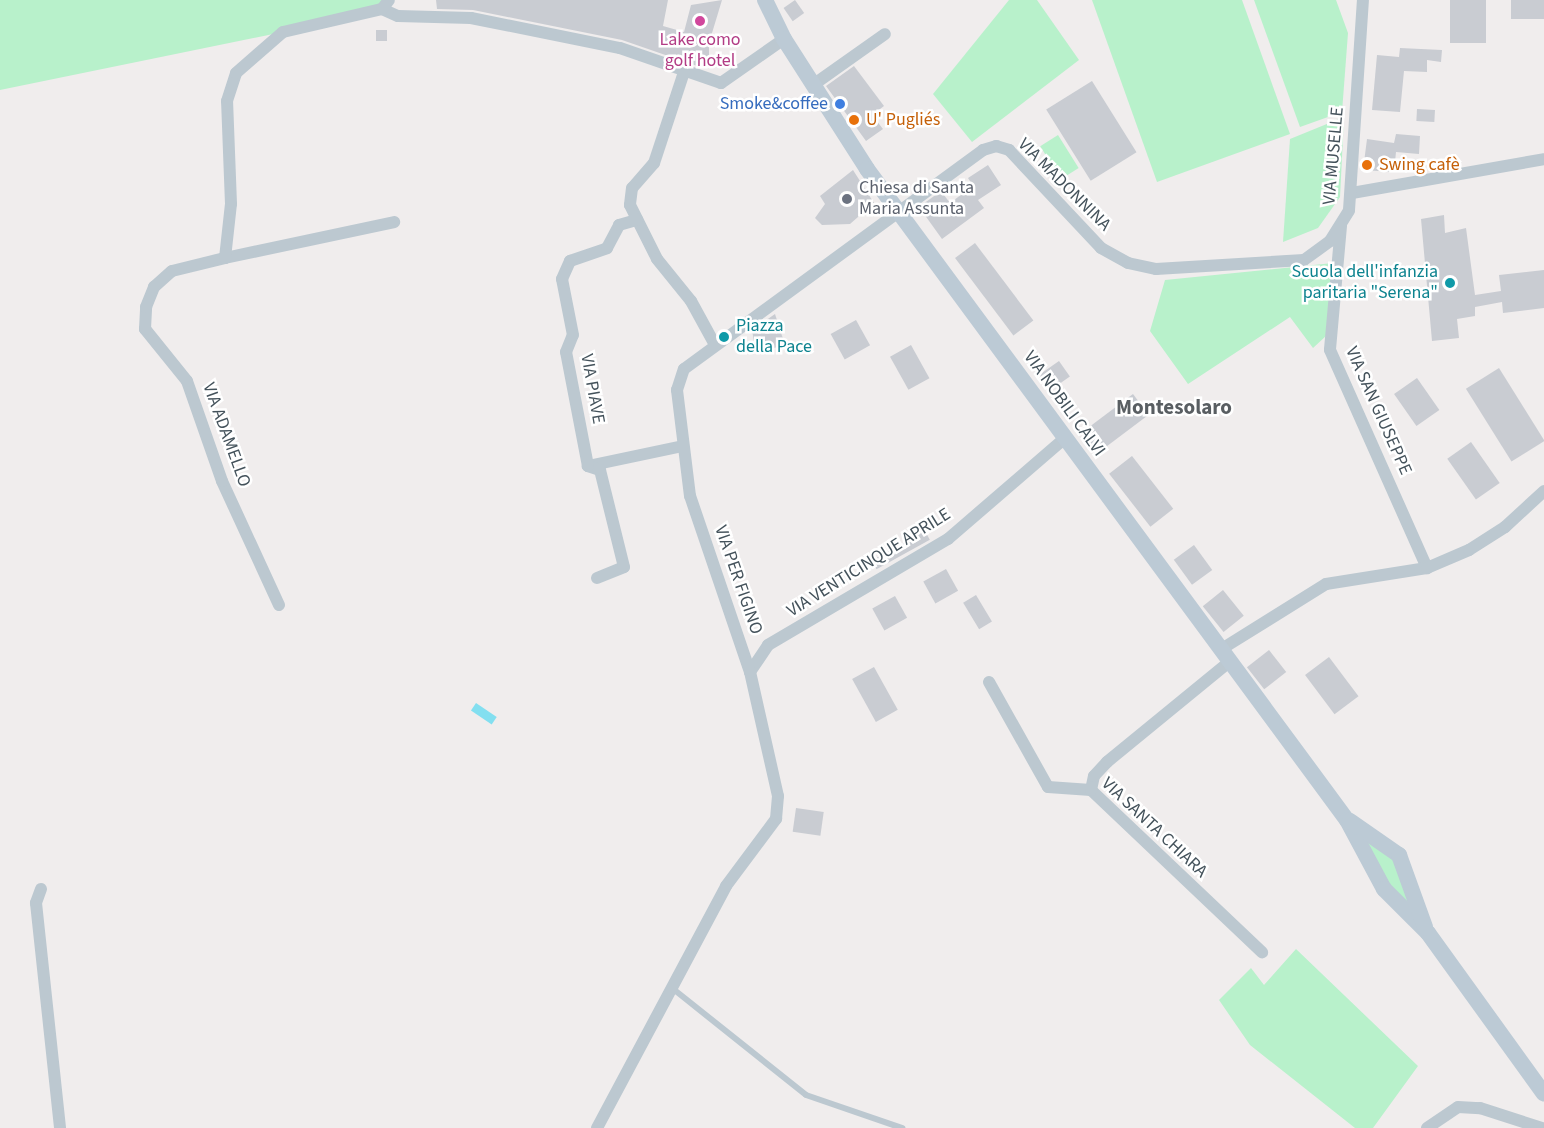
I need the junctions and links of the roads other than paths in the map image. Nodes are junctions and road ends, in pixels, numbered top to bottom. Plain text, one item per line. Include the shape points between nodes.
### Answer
1 (765, 0) edge
2 (1363, 0) edge
3 (386, 5) edge
4 (885, 34) dead end
5 (784, 39) junction
6 (684, 72) junction
7 (813, 86) junction
8 (1544, 159) edge
9 (1352, 193) junction
10 (899, 211) junction
11 (637, 220) junction
12 (394, 222) dead end
13 (1341, 226) junction
14 (225, 258) junction
15 (1267, 264) joint
16 (714, 343) junction
17 (1065, 438) junction
18 (683, 446) junction
19 (588, 466) junction
20 (1544, 491) edge
21 (1427, 568) junction
22 (597, 578) dead end
23 (279, 605) dead end
24 (1224, 656) junction
25 (750, 672) junction
26 (989, 682) dead end
27 (1091, 790) junction
28 (1347, 820) junction
29 (40, 889) dead end
30 (1428, 933) junction
31 (1262, 952) dead end
32 (672, 988) junction
33 (1544, 1094) edge
34 (60, 1128) edge
35 (597, 1128) edge
36 (902, 1128) edge
37 (1427, 1128) edge
38 (1542, 1128) edge

1 - 5 main road, VIA NOBILI CALVI
2 - 9 street, VIA MUSELLE
3 - 6 street via 620,48
3 - 14 street via 283,32 236,73 227,101 231,204
4 - 7 street
5 - 6 street via 721,83
5 - 7 main road, VIA NOBILI CALVI
6 - 11 street via 654,163 632,188 630,205
7 - 10 main road, VIA NOBILI CALVI
8 - 9 street
9 - 13 street, VIA MUSELLE
10 - 15 street, VIA MADONNINA via 996,146 1009,150 1101,248 1128,263 1156,269
10 - 16 street, VIA MADONNINA
10 - 17 main road, VIA NOBILI CALVI
11 - 16 street
11 - 19 street, VIA PIAVE via 619,225 607,248 570,261 562,279 573,335 566,352
12 - 14 street
13 - 15 street, VIA MUSELLE via 1304,260
13 - 21 street, VIA SAN GIUSEPPE via 1330,350
14 - 23 street, VIA ADAMELLO via 172,271 154,287 145,329 187,381 222,481
16 - 18 street, VIA PER FIGINO via 684,369 676,390
17 - 24 main road, VIA NOBILI CALVI
17 - 25 street, VIA VENTICINQUE APRILE via 948,539 768,645
18 - 19 street
18 - 25 street, VIA PER FIGINO via 690,496
19 - 22 street, VIA PIAVE via 600,470 624,567
20 - 21 street via 1505,527
21 - 24 street via 1326,584
24 - 27 street via 1107,762 1094,776
24 - 28 main road, VIA NOBILI CALVI
25 - 32 street, VIA PER FIGINO via 778,796 776,819 766,839 726,886
26 - 27 street, VIA SANTA CHIARA via 1048,787
27 - 31 street, VIA SANTA CHIARA
28 - 30 main road, VIA NOBILI CALVI via 1384,889
28 - 30 main road, VIA NOBILI CALVI via 1399,855
29 - 34 street via 36,903
30 - 33 main road, VIA NOBILI CALVI
32 - 35 street, VIA PER FIGINO
32 - 36 lane via 806,1095
37 - 38 street via 1458,1107 1480,1108

